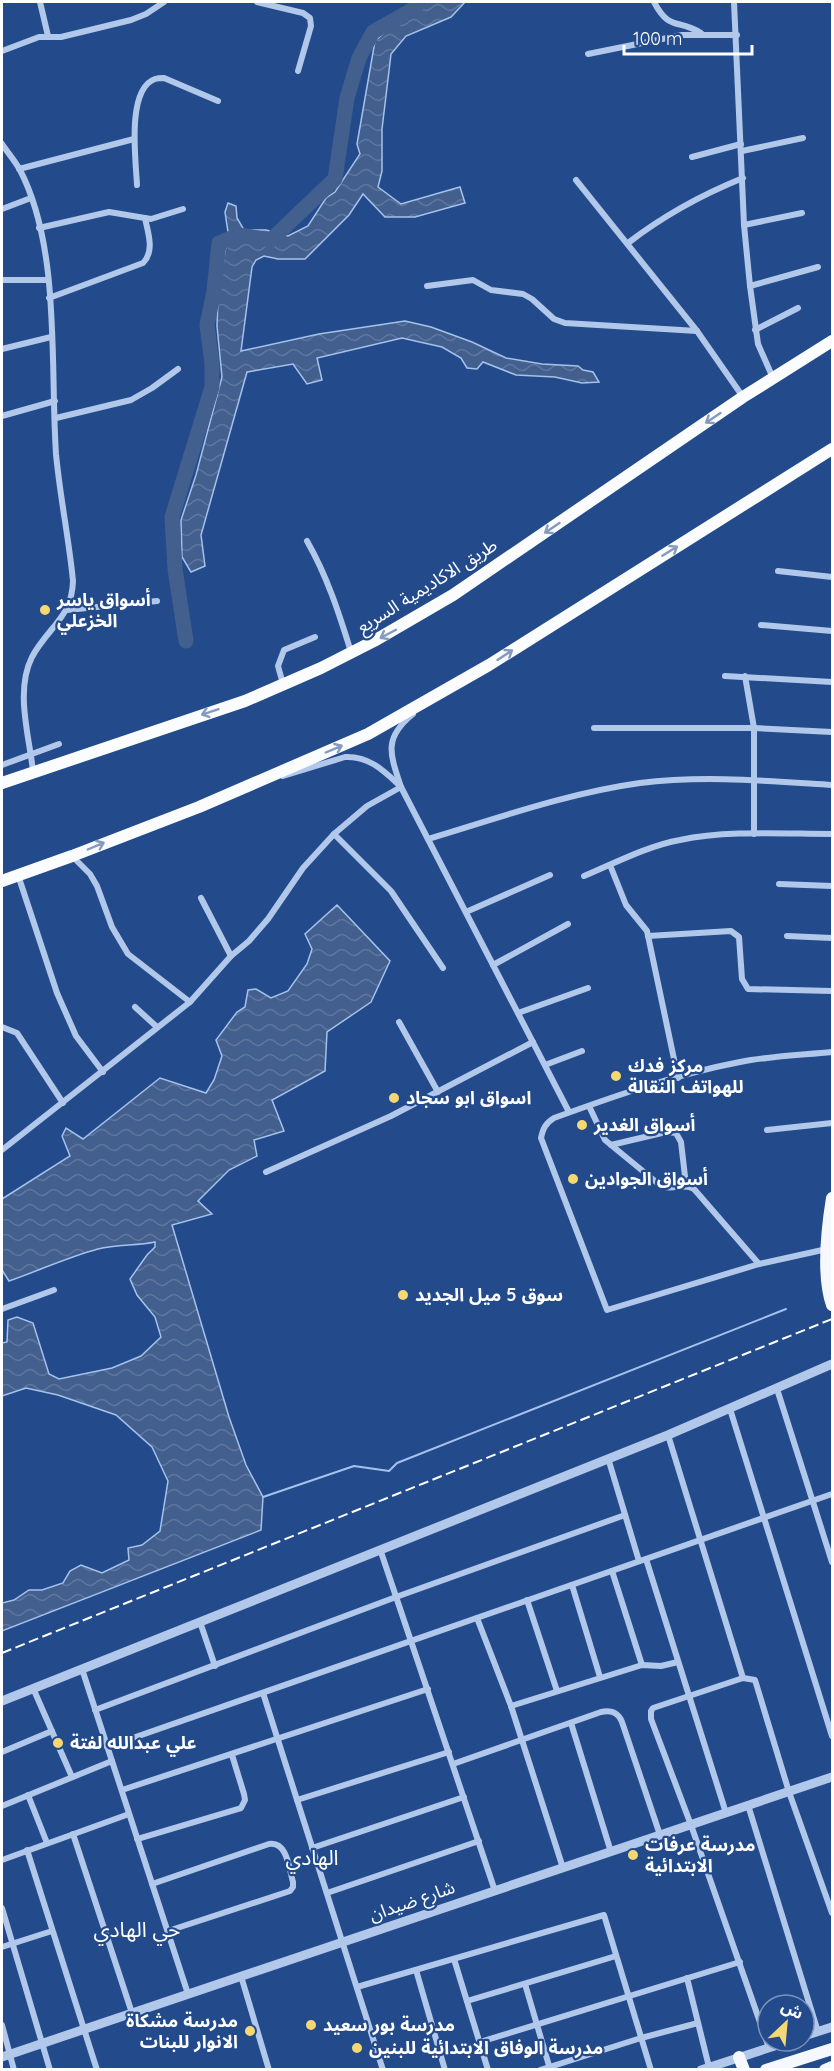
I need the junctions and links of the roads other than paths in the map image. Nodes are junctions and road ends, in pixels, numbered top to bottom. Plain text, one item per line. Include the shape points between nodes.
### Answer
1 (40, 2) edge
2 (164, 2) edge
3 (257, 2) edge
4 (654, 2) edge
5 (734, 2) edge
6 (701, 34) junction
7 (48, 36) junction
8 (737, 36) junction
9 (2, 51) edge
10 (588, 54) dead end
11 (298, 71) dead end
12 (218, 101) dead end
13 (803, 138) dead end
14 (134, 139) junction
15 (2, 144) edge
16 (741, 148) junction
17 (692, 157) dead end
18 (19, 168) junction
19 (743, 178) junction
20 (576, 180) dead end
21 (137, 185) dead end
22 (31, 198) junction
23 (2, 209) edge
24 (183, 209) dead end
25 (802, 213) dead end
26 (145, 218) junction
27 (744, 225) junction
28 (39, 228) junction
29 (628, 243) junction
30 (818, 267) dead end
31 (2, 280) edge
32 (48, 280) junction
33 (427, 286) dead end
34 (750, 286) junction
35 (50, 298) junction
36 (798, 308) dead end
37 (698, 330) junction
38 (755, 330) junction
39 (51, 337) junction
40 (832, 341) edge
41 (2, 349) edge
42 (178, 369) dead end
43 (773, 378) junction
44 (743, 397) junction
45 (55, 401) junction
46 (2, 416) edge
47 (56, 418) junction
48 (832, 449) edge
49 (307, 541) dead end
50 (778, 571) dead end
51 (832, 577) edge
52 (157, 601) dead end
53 (67, 610) junction
54 (761, 625) dead end
55 (832, 631) edge
56 (315, 638) dead end
57 (351, 652) junction
58 (725, 676) dead end
59 (746, 676) junction
60 (832, 682) edge
61 (283, 684) junction
62 (443, 692) junction
63 (594, 728) dead end
64 (754, 728) junction
65 (832, 732) edge
66 (59, 744) dead end
67 (31, 754) junction
68 (2, 765) edge
69 (33, 771) junction
70 (755, 780) junction
71 (2, 783) edge
72 (832, 785) edge
73 (251, 786) junction
74 (401, 787) junction
75 (334, 834) junction
76 (754, 834) junction
77 (832, 834) edge
78 (428, 839) junction
79 (72, 856) junction
80 (610, 865) junction
81 (18, 875) junction
82 (550, 875) dead end
83 (584, 876) dead end
84 (2, 881) edge
85 (779, 884) dead end
86 (832, 886) edge
87 (201, 898) dead end
88 (466, 912) junction
89 (568, 924) dead end
90 (648, 936) junction
91 (787, 936) dead end
92 (832, 938) edge
93 (231, 956) junction
94 (493, 965) junction
95 (443, 968) dead end
96 (588, 988) dead end
97 (832, 991) edge
98 (190, 1002) junction
99 (135, 1007) dead end
100 (518, 1013) junction
101 (399, 1022) dead end
102 (2, 1027) edge
103 (157, 1027) junction
104 (533, 1042) junction
105 (582, 1051) dead end
106 (832, 1052) edge
107 (545, 1065) junction
108 (103, 1072) junction
109 (678, 1078) junction
110 (438, 1092) junction
111 (63, 1103) junction
112 (589, 1106) junction
113 (569, 1112) junction
114 (832, 1123) edge
115 (767, 1130) dead end
116 (611, 1145) junction
117 (2, 1150) edge
118 (266, 1172) dead end
119 (686, 1185) junction
120 (832, 1198) edge
121 (827, 1249) junction
122 (759, 1264) junction
123 (54, 1290) dead end
124 (832, 1305) edge
125 (2, 1309) edge
126 (832, 1364) edge
127 (777, 1389) junction
128 (730, 1409) junction
129 (668, 1435) junction
130 (608, 1458) junction
131 (832, 1494) edge
132 (812, 1501) junction
133 (625, 1515) junction
134 (763, 1518) junction
135 (701, 1539) junction
136 (380, 1549) junction
137 (643, 1560) junction
138 (832, 1562) edge
139 (612, 1571) junction
140 (572, 1585) junction
141 (396, 1597) junction
142 (527, 1600) junction
143 (477, 1618) junction
144 (200, 1622) junction
145 (411, 1641) junction
146 (678, 1662) junction
147 (642, 1665) junction
148 (215, 1666) junction
149 (82, 1669) junction
150 (600, 1677) junction
151 (744, 1678) junction
152 (33, 1688) junction
153 (428, 1689) junction
154 (557, 1691) junction
155 (263, 1693) junction
156 (689, 1697) junction
157 (2, 1701) edge
158 (511, 1706) junction
159 (95, 1710) junction
160 (571, 1723) junction
161 (52, 1731) junction
162 (832, 1736) edge
163 (278, 1740) junction
164 (522, 1740) junction
165 (107, 1747) junction
166 (2, 1752) edge
167 (449, 1752) junction
168 (232, 1755) junction
169 (112, 1761) junction
170 (453, 1764) junction
171 (72, 1777) junction
172 (832, 1777) edge
173 (122, 1790) junction
174 (789, 1792) junction
175 (28, 1795) junction
176 (464, 1797) junction
177 (297, 1800) junction
178 (748, 1805) junction
179 (2, 1806) edge
180 (726, 1813) junction
181 (129, 1814) junction
182 (691, 1825) junction
183 (73, 1834) junction
184 (660, 1835) junction
185 (137, 1839) junction
186 (479, 1841) junction
187 (47, 1844) junction
188 (312, 1848) junction
189 (27, 1850) junction
190 (611, 1852) junction
191 (2, 1860) edge
192 (563, 1868) junction
193 (152, 1884) junction
194 (495, 1891) junction
195 (327, 1893) junction
196 (2, 1908) edge
197 (832, 1913) edge
198 (52, 1931) junction
199 (168, 1931) junction
200 (342, 1942) junction
201 (12, 1944) junction
202 (2, 1947) edge
203 (616, 1956) junction
204 (454, 1959) junction
205 (740, 1962) junction
206 (416, 1970) junction
207 (241, 1977) junction
208 (687, 1978) junction
209 (525, 1984) junction
210 (357, 1987) junction
211 (188, 1994) junction
212 (628, 1996) junction
213 (467, 2001) junction
214 (756, 2009) edge
215 (132, 2013) junction
216 (698, 2023) junction
217 (537, 2024) junction
218 (2, 2025) edge
219 (832, 2027) edge
220 (85, 2029) junction
221 (818, 2032) joint
222 (641, 2038) junction
223 (480, 2042) junction
224 (42, 2043) junction
225 (832, 2049) edge
226 (760, 2053) edge
227 (6, 2056) edge
228 (742, 2063) edge
229 (832, 2067) edge
230 (550, 2068) edge
231 (705, 2068) edge
232 (14, 2070) edge
233 (50, 2070) edge
234 (97, 2070) edge
235 (269, 2070) edge
236 (383, 2070) edge
237 (445, 2070) edge
238 (488, 2070) edge
239 (540, 2070) edge
240 (651, 2070) edge
241 (766, 2070) edge
242 (825, 2070) edge

1 - 7 street
2 - 7 street via 131,20 61,37
3 - 11 street via 310,18
4 - 6 street via 665,20
5 - 8 street
6 - 8 street
6 - 10 street
7 - 9 street
8 - 16 street
12 - 14 street via 174,81 155,79 147,84 139,101
13 - 16 street
14 - 18 street
14 - 21 street
15 - 18 street
16 - 17 street
16 - 19 street
18 - 22 street
19 - 27 street
19 - 29 street via 693,200
20 - 29 street
22 - 23 street
22 - 28 street
24 - 26 street
25 - 27 street
26 - 28 street via 109,212
26 - 35 street via 150,253 143,263
27 - 34 street
28 - 32 street
29 - 37 street
30 - 34 street
31 - 32 street
32 - 35 street
33 - 37 street via 473,280 491,290 523,294 565,323
34 - 38 street
35 - 39 street
36 - 38 street
37 - 44 street
38 - 43 street via 760,354
39 - 41 street
39 - 45 street
40 - 43 highway, طريق الاكاديمية السريع
42 - 47 street via 131,400
43 - 44 highway, طريق الاكاديمية السريع
44 -> 57 highway, طريق الاكاديمية السريع via 453,595
45 - 46 street
45 - 47 street
47 - 53 street via 56,453 73,581 73,596
62 -> 48 highway
49 - 57 street via 332,592
50 - 51 street
52 - 53 street
53 - 67 street via 32,658 26,676 24,694
54 - 55 street
56 - 61 street via 284,650 278,666
57 - 61 highway, طريق الاكاديمية السريع
58 - 59 street
59 - 60 street
59 - 64 street
61 -> 69 highway, طريق الاكاديمية السريع
73 -> 62 highway via 368,734
62 - 74 street via 404,721 392,739 391,756
63 - 64 street
64 - 65 street
64 - 70 street
66 - 67 street
67 - 68 street
67 - 69 street
69 - 71 highway, طريق الاكاديمية السريع
70 - 72 street
70 - 76 street
70 - 78 street via 640,783 553,801
73 - 74 street via 354,756 370,761
79 -> 73 highway
74 - 75 street via 367,806
74 - 78 street
75 - 93 street via 303,868 268,919
75 - 95 street via 391,891
76 - 77 street
76 - 80 street via 679,840
78 - 88 street
79 - 81 highway
79 - 98 street via 97,886 112,927 128,954
80 - 83 street
80 - 90 street via 626,905
81 - 84 highway
81 - 108 street via 57,993 76,1036
82 - 88 street
85 - 86 street
87 - 93 street
88 - 94 street
89 - 94 street
90 - 97 street via 731,931 739,937 742,979 748,989
90 - 109 street
91 - 92 street
93 - 98 street
94 - 100 street
96 - 100 street
98 - 103 street
99 - 103 street
100 - 104 street
101 - 110 street
102 - 111 street via 17,1033
103 - 108 street
104 - 107 street
104 - 110 street
105 - 107 street
106 - 109 street via 768,1057
107 - 113 street
108 - 111 street
109 - 112 street
110 - 118 street
111 - 117 street
112 - 113 street
112 - 116 street via 601,1136
113 - 122 street via 547,1122 541,1138 607,1310
114 - 115 street
116 - 119 street via 661,1186
116 - 119 street via 676,1133 681,1142
119 - 122 street via 694,1189
120 - 121 main road
121 - 122 street
121 - 124 main road
123 - 125 street
126 - 127 street
127 - 128 street
127 - 132 street
128 - 129 street
128 - 134 street
129 - 130 street
129 - 135 street
130 - 133 street
130 - 136 street
131 - 132 street
132 - 134 street
132 - 138 street
133 - 137 street
133 - 141 street
134 - 135 street
134 - 162 street
135 - 137 street
135 - 151 street
136 - 141 street
136 - 144 street
137 - 139 street
137 - 146 street
139 - 140 street
139 - 147 street
140 - 142 street
140 - 150 street
141 - 145 street
141 - 148 street
142 - 143 street
142 - 154 street
143 - 145 street
143 - 158 street
144 - 148 street
144 - 149 street
145 - 153 street
145 - 155 street
146 - 147 street
146 - 156 street
147 - 150 street
148 - 159 street
149 - 152 street
149 - 159 street
150 - 154 street
151 - 156 street
151 - 174 street via 756,1683
152 - 157 street
152 - 161 street
153 - 163 street
153 - 167 street
154 - 158 street
155 - 163 street
155 - 165 street
156 - 180 street
156 - 182 street via 653,1708 650,1715
158 - 164 street
159 - 165 street
160 - 164 street
160 - 184 street via 608,1710 619,1716
160 - 190 street
161 - 166 street
161 - 171 street
163 - 168 street
163 - 177 street
164 - 170 street
164 - 192 street
165 - 169 street
167 - 170 street
167 - 177 street
168 - 173 street
168 - 185 street via 245,1800 240,1808
169 - 171 street
169 - 173 street
170 - 176 street
171 - 175 street
172 - 174 street, شارع ضيدان
173 - 181 street
174 - 178 street, شارع ضيدان
174 - 197 street
175 - 179 street
175 - 187 street
176 - 186 street
176 - 188 street
177 - 188 street
178 - 180 street, شارع ضيدان
178 - 221 street
180 - 182 street, شارع ضيدان
181 - 183 street
181 - 185 street
182 - 184 street, شارع ضيدان
182 - 205 street
183 - 187 street
183 - 215 street
184 - 190 street, شارع ضيدان
185 - 193 street
186 - 194 street
186 - 195 street
187 - 189 street
188 - 195 street
189 - 191 street
189 - 198 street
190 - 192 street, شارع ضيدان
192 - 194 street, شارع ضيدان
193 - 199 street
193 - 199 street via 268,1844 280,1845 284,1851 293,1882 290,1891
194 - 200 street, شارع ضيدان
195 - 200 street
196 - 201 street
198 - 201 street
198 - 220 street
199 - 211 street
200 - 207 street, شارع ضيدان
200 - 210 street
201 - 202 street
201 - 224 street
203 - 204 street via 604,1915
203 - 209 street
203 - 212 street
204 - 206 street
204 - 213 street
205 - 208 street
205 - 214 street
206 - 210 street
206 - 237 street
207 - 211 street, شارع ضيدان
207 - 235 street
208 - 212 street
208 - 216 street
209 - 213 street
209 - 217 street
210 - 236 street
211 - 215 street, شارع ضيدان
212 - 217 street
212 - 222 street
213 - 223 street
215 - 220 street, شارع ضيدان
216 - 222 street
216 - 231 street
217 - 223 street
217 - 230 street
218 - 227 street
219 - 221 street
220 - 224 street, شارع ضيدان
220 - 234 street
222 - 230 street
222 - 240 street
223 - 238 street
224 - 227 street, شارع ضيدان
224 - 233 street
225 - 241 main road
226 - 228 street
227 - 232 street
228 - 231 street
229 - 242 main road
230 - 239 street

